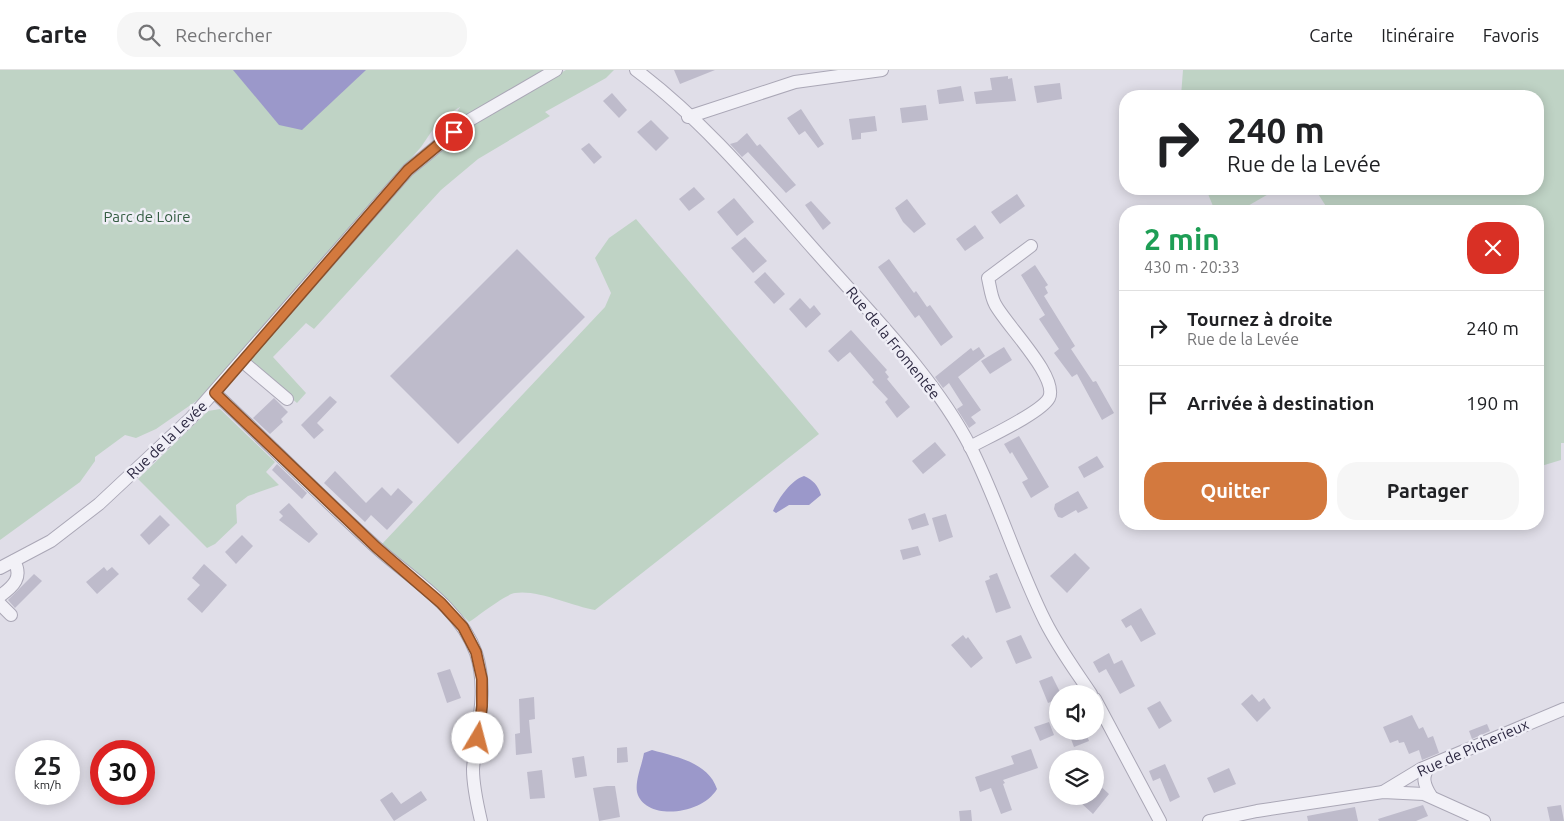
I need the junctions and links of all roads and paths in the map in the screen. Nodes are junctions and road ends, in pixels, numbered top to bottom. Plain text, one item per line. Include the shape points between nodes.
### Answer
1 (556, 70) edge
2 (636, 70) edge
3 (882, 70) edge
4 (688, 117) junction
5 (1030, 246) dead end
6 (242, 361) junction
7 (215, 393) junction
8 (287, 399) dead end
9 (970, 447) junction
10 (14, 561) junction
11 (0, 568) edge
12 (0, 596) edge
13 (0, 604) edge
14 (11, 615) dead end
15 (1085, 685) edge
16 (1564, 709) edge
17 (1104, 716) edge
18 (1430, 766) junction
19 (1383, 792) junction
20 (1430, 796) junction
21 (481, 821) edge
22 (1160, 821) edge
23 (1209, 821) edge
24 (1484, 821) edge

1 - 6 street, Rue de la Levée via 468,121 408,170
2 - 4 street, Rue de la Fromentée
3 - 4 street via 795,82
4 - 9 street, Rue de la Fromentée via 770,199 910,360 940,399
5 - 9 street via 988,278 994,303 1043,372 1050,387 1049,398 1039,408
6 - 7 street, Rue de la Levée
6 - 8 street
7 - 10 street, Rue de la Levée via 100,504 51,541
7 - 21 street via 463,627 476,652 482,679 482,706 473,770
9 - 15 street, Rue de la Fromentée via 1045,620
10 - 11 street, Rue de la Levée
10 - 12 street via 19,571 18,580
13 - 14 street
16 - 18 street, Rue de Picherieux
17 - 22 street
18 - 19 street, Rue de Picherieux
18 - 20 street via 1424,786
19 - 20 street
19 - 23 street
20 - 24 street

